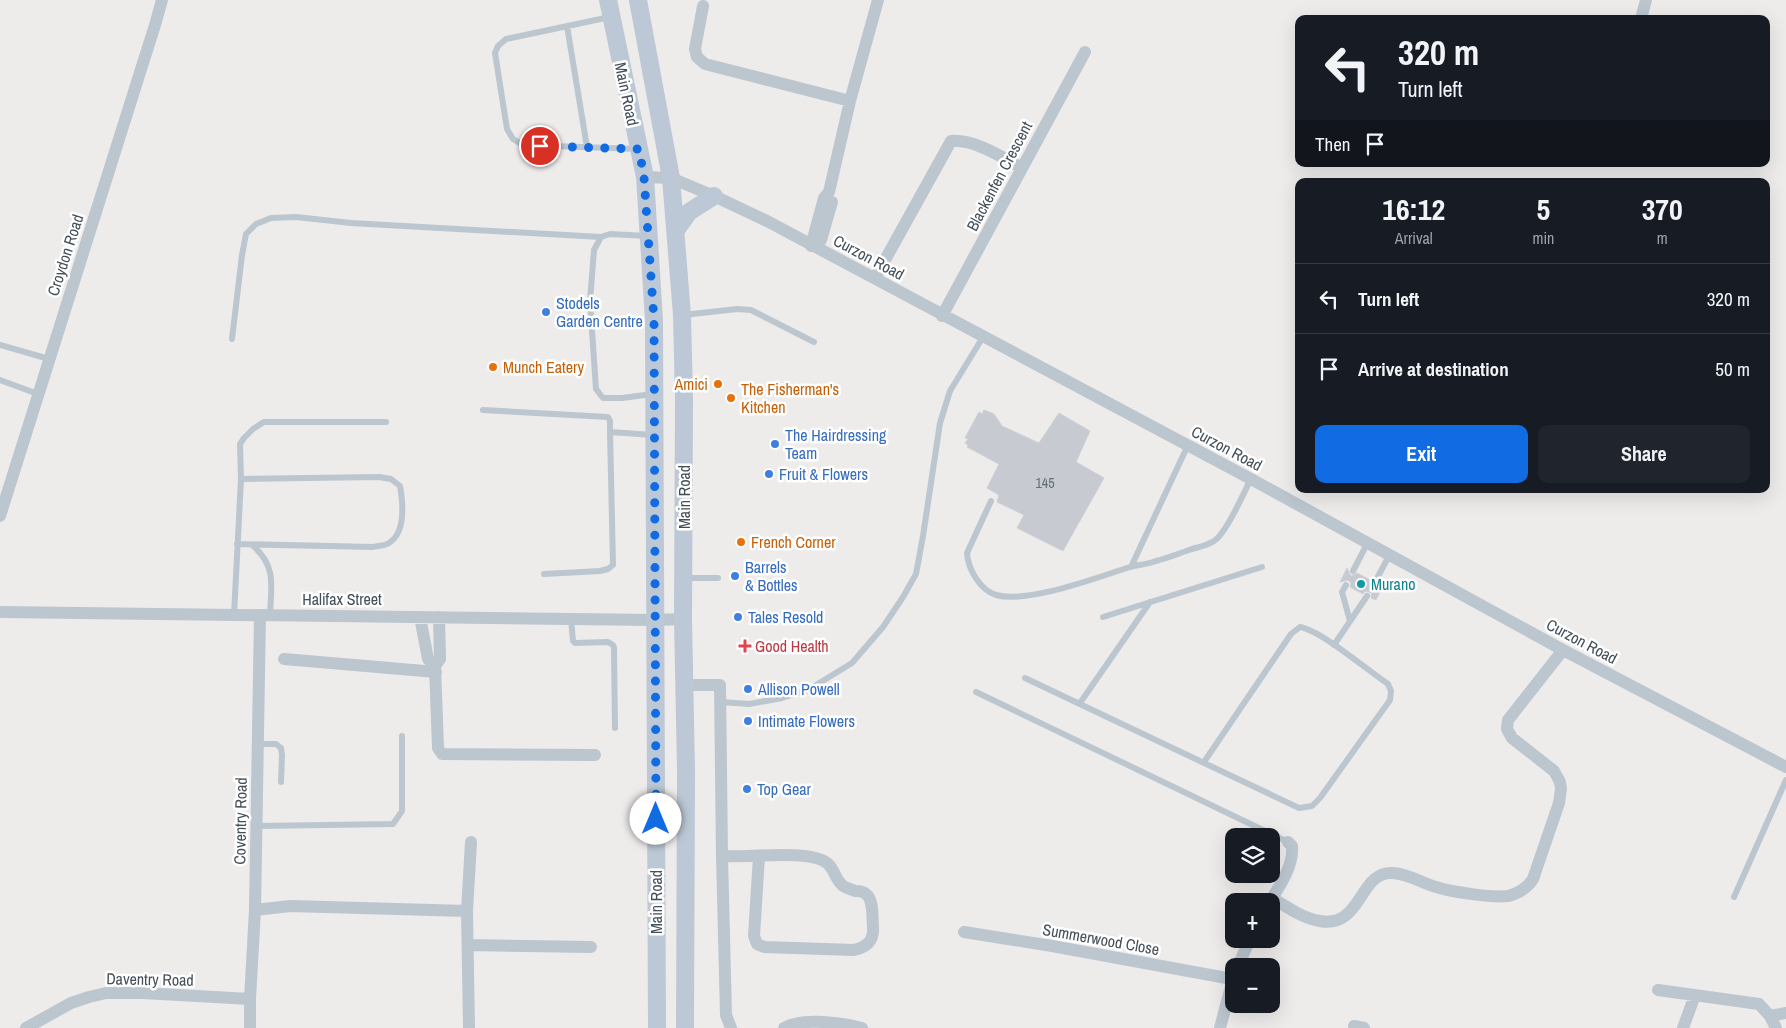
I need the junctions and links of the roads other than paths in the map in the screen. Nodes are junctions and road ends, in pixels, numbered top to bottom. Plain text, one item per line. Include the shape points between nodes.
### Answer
1 (638, 0) edge
2 (878, 0) edge
3 (1646, 0) edge
4 (162, 2) edge
5 (703, 6) dead end
6 (609, 8) edge
7 (1642, 15) edge
8 (567, 26) junction
9 (1085, 52) dead end
10 (850, 101) junction
11 (587, 148) junction
12 (639, 149) junction
13 (1022, 168) junction
14 (644, 177) junction
15 (671, 178) junction
16 (714, 196) junction
17 (676, 230) junction
18 (648, 236) junction
19 (601, 237) junction
20 (815, 248) junction
21 (875, 278) junction
22 (682, 315) junction
23 (942, 316) junction
24 (983, 337) junction
25 (232, 339) dead end
26 (814, 342) dead end
27 (0, 345) edge
28 (49, 359) junction
29 (0, 380) edge
30 (38, 394) junction
31 (654, 394) junction
32 (482, 410) dead end
33 (386, 422) dead end
34 (610, 432) junction
35 (654, 435) junction
36 (1188, 445) junction
37 (241, 478) junction
38 (1251, 479) junction
39 (991, 501) dead end
40 (0, 516) edge
41 (1368, 542) junction
42 (237, 544) junction
43 (253, 546) junction
44 (1390, 554) junction
45 (1131, 567) junction
46 (1262, 567) dead end
47 (1353, 572) dead end
48 (544, 574) dead end
49 (684, 578) junction
50 (718, 578) dead end
51 (1375, 582) dead end
52 (1346, 585) dead end
53 (1368, 596) dead end
54 (1150, 602) junction
55 (0, 612) edge
56 (234, 615) junction
57 (265, 615) junction
58 (420, 616) junction
59 (439, 617) junction
60 (1103, 617) dead end
61 (571, 619) junction
62 (683, 619) junction
63 (654, 620) junction
64 (1350, 621) junction
65 (1334, 645) junction
66 (1564, 650) junction
67 (284, 659) dead end
68 (435, 669) junction
69 (1025, 678) dead end
70 (685, 685) junction
71 (976, 692) dead end
72 (721, 702) junction
73 (1080, 704) junction
74 (615, 728) dead end
75 (402, 736) dead end
76 (258, 744) junction
77 (595, 755) dead end
78 (1204, 762) junction
79 (1786, 767) edge
80 (1786, 780) edge
81 (281, 782) dead end
82 (257, 826) junction
83 (471, 842) dead end
84 (1288, 842) joint
85 (722, 856) junction
86 (759, 856) junction
87 (1275, 893) edge
88 (1734, 896) dead end
89 (1280, 904) edge
90 (255, 910) junction
91 (467, 911) junction
92 (964, 932) dead end
93 (468, 944) junction
94 (590, 947) dead end
95 (1225, 976) edge
96 (1658, 990) dead end
97 (1695, 995) junction
98 (250, 999) junction
99 (1225, 1008) edge
100 (1786, 1012) edge
101 (1770, 1016) junction
102 (26, 1028) edge
103 (250, 1028) edge
104 (469, 1028) edge
105 (657, 1028) edge
106 (684, 1028) edge
107 (731, 1028) edge
108 (784, 1028) edge
109 (862, 1028) edge
110 (1220, 1028) edge
111 (1683, 1028) edge
112 (1776, 1028) edge

1 - 15 main road, Main Road
2 - 10 street
3 - 7 street
4 - 28 street, Croydon Road
5 - 10 street via 695,49 697,57 705,64
6 - 8 lane
6 - 12 main road, Main Road
8 - 11 lane
8 - 11 lane via 506,39 498,46 495,53 506,129 523,145
9 - 13 street, Blackenfen Crescent
10 - 20 street via 829,192 832,200
11 - 12 lane
12 - 14 main road, Main Road
13 - 21 street via 962,140 951,141
13 - 23 street, Blackenfen Crescent
14 - 15 street, Curzon Road
14 - 18 main road, Main Road
15 - 16 street, Curzon Road
15 - 17 main road, Main Road
16 - 17 main road via 689,212
16 - 20 street, Curzon Road
17 - 22 main road, Main Road
18 - 19 lane via 610,234
18 - 31 main road, Main Road via 654,320
19 - 25 lane via 271,218 256,224 246,234
19 - 31 lane via 594,250 590,301 596,389 603,398
20 - 21 street, Curzon Road
21 - 23 street, Curzon Road
22 - 26 lane via 751,310
22 - 49 main road, Main Road
23 - 24 street, Curzon Road
24 - 36 street, Curzon Road
24 - 72 lane via 950,391 940,423 916,574 883,627 852,663 808,690 749,704
27 - 28 lane
28 - 30 street, Croydon Road
29 - 30 lane
30 - 40 street, Croydon Road
31 - 35 main road, Main Road
32 - 34 lane via 608,418
33 - 37 lane via 264,422 240,444
34 - 35 lane
34 - 48 lane via 613,565 608,570
35 - 63 main road, Main Road
36 - 38 street, Curzon Road
36 - 45 lane
37 - 42 lane
37 - 43 lane via 379,477 391,479 400,486 403,503 401,522 395,538 387,545
38 - 41 street, Curzon Road
38 - 45 lane via 1222,533 1212,542
39 - 45 lane via 967,553 967,560 979,581 995,594 1013,597 1034,594 1094,580
41 - 44 street, Curzon Road
41 - 47 lane
42 - 43 lane
42 - 56 lane
43 - 57 lane via 268,561 270,572
44 - 51 lane
44 - 66 street, Curzon Road
46 - 54 lane
49 - 50 lane
49 - 62 main road, Main Road
52 - 64 lane via 1342,592
53 - 64 lane
54 - 60 lane
54 - 73 lane
55 - 56 street, Halifax Street
56 - 57 street, Halifax Street
57 - 58 street, Halifax Street
57 - 76 street, Coventry Road
58 - 59 street, Halifax Street
58 - 68 street via 428,659
59 - 61 street, Halifax Street
59 - 68 street via 440,659
61 - 63 street, Halifax Street
61 - 74 lane via 575,643 608,642 613,645
62 - 63 street, Halifax Street
62 - 70 main road, Main Road
63 - 105 main road, Main Road
64 - 65 lane
65 - 78 lane via 1306,628 1291,634
65 - 78 lane via 1388,684 1390,700 1316,803 1299,808
66 - 79 street, Curzon Road
66 - 89 street via 1507,725 1512,738 1554,770 1561,789 1533,879 1525,888 1508,896 1462,892 1438,888 1411,876 1388,873 1374,880 1346,917 1333,922 1306,917
67 - 68 street
68 - 77 street via 438,748 442,754
69 - 73 lane
70 - 72 street via 720,685
70 - 106 main road, Main Road
71 - 84 lane
72 - 85 street
73 - 78 lane
75 - 82 lane via 402,811 393,824
76 - 81 lane via 276,744 281,748
76 - 82 street, Coventry Road
80 - 88 lane
82 - 90 street, Coventry Road
83 - 91 street
84 - 87 street via 1292,846 1291,860
85 - 86 street
85 - 107 street via 726,1015
86 - 86 street via 795,855 817,858 829,864 843,886 869,898 873,932 869,944 854,950 764,947 757,944 754,936
90 - 91 street via 290,906
90 - 98 street, Coventry Road
91 - 93 street
92 - 95 street, Summerwood Close
93 - 94 street
93 - 104 street
96 - 97 street
97 - 101 street via 1759,1004
97 - 111 street
98 - 102 street, Daventry Road via 106,993 71,1003
98 - 103 street, Coventry Road
99 - 110 street
100 - 101 street
101 - 112 street
108 - 109 street via 801,1022

